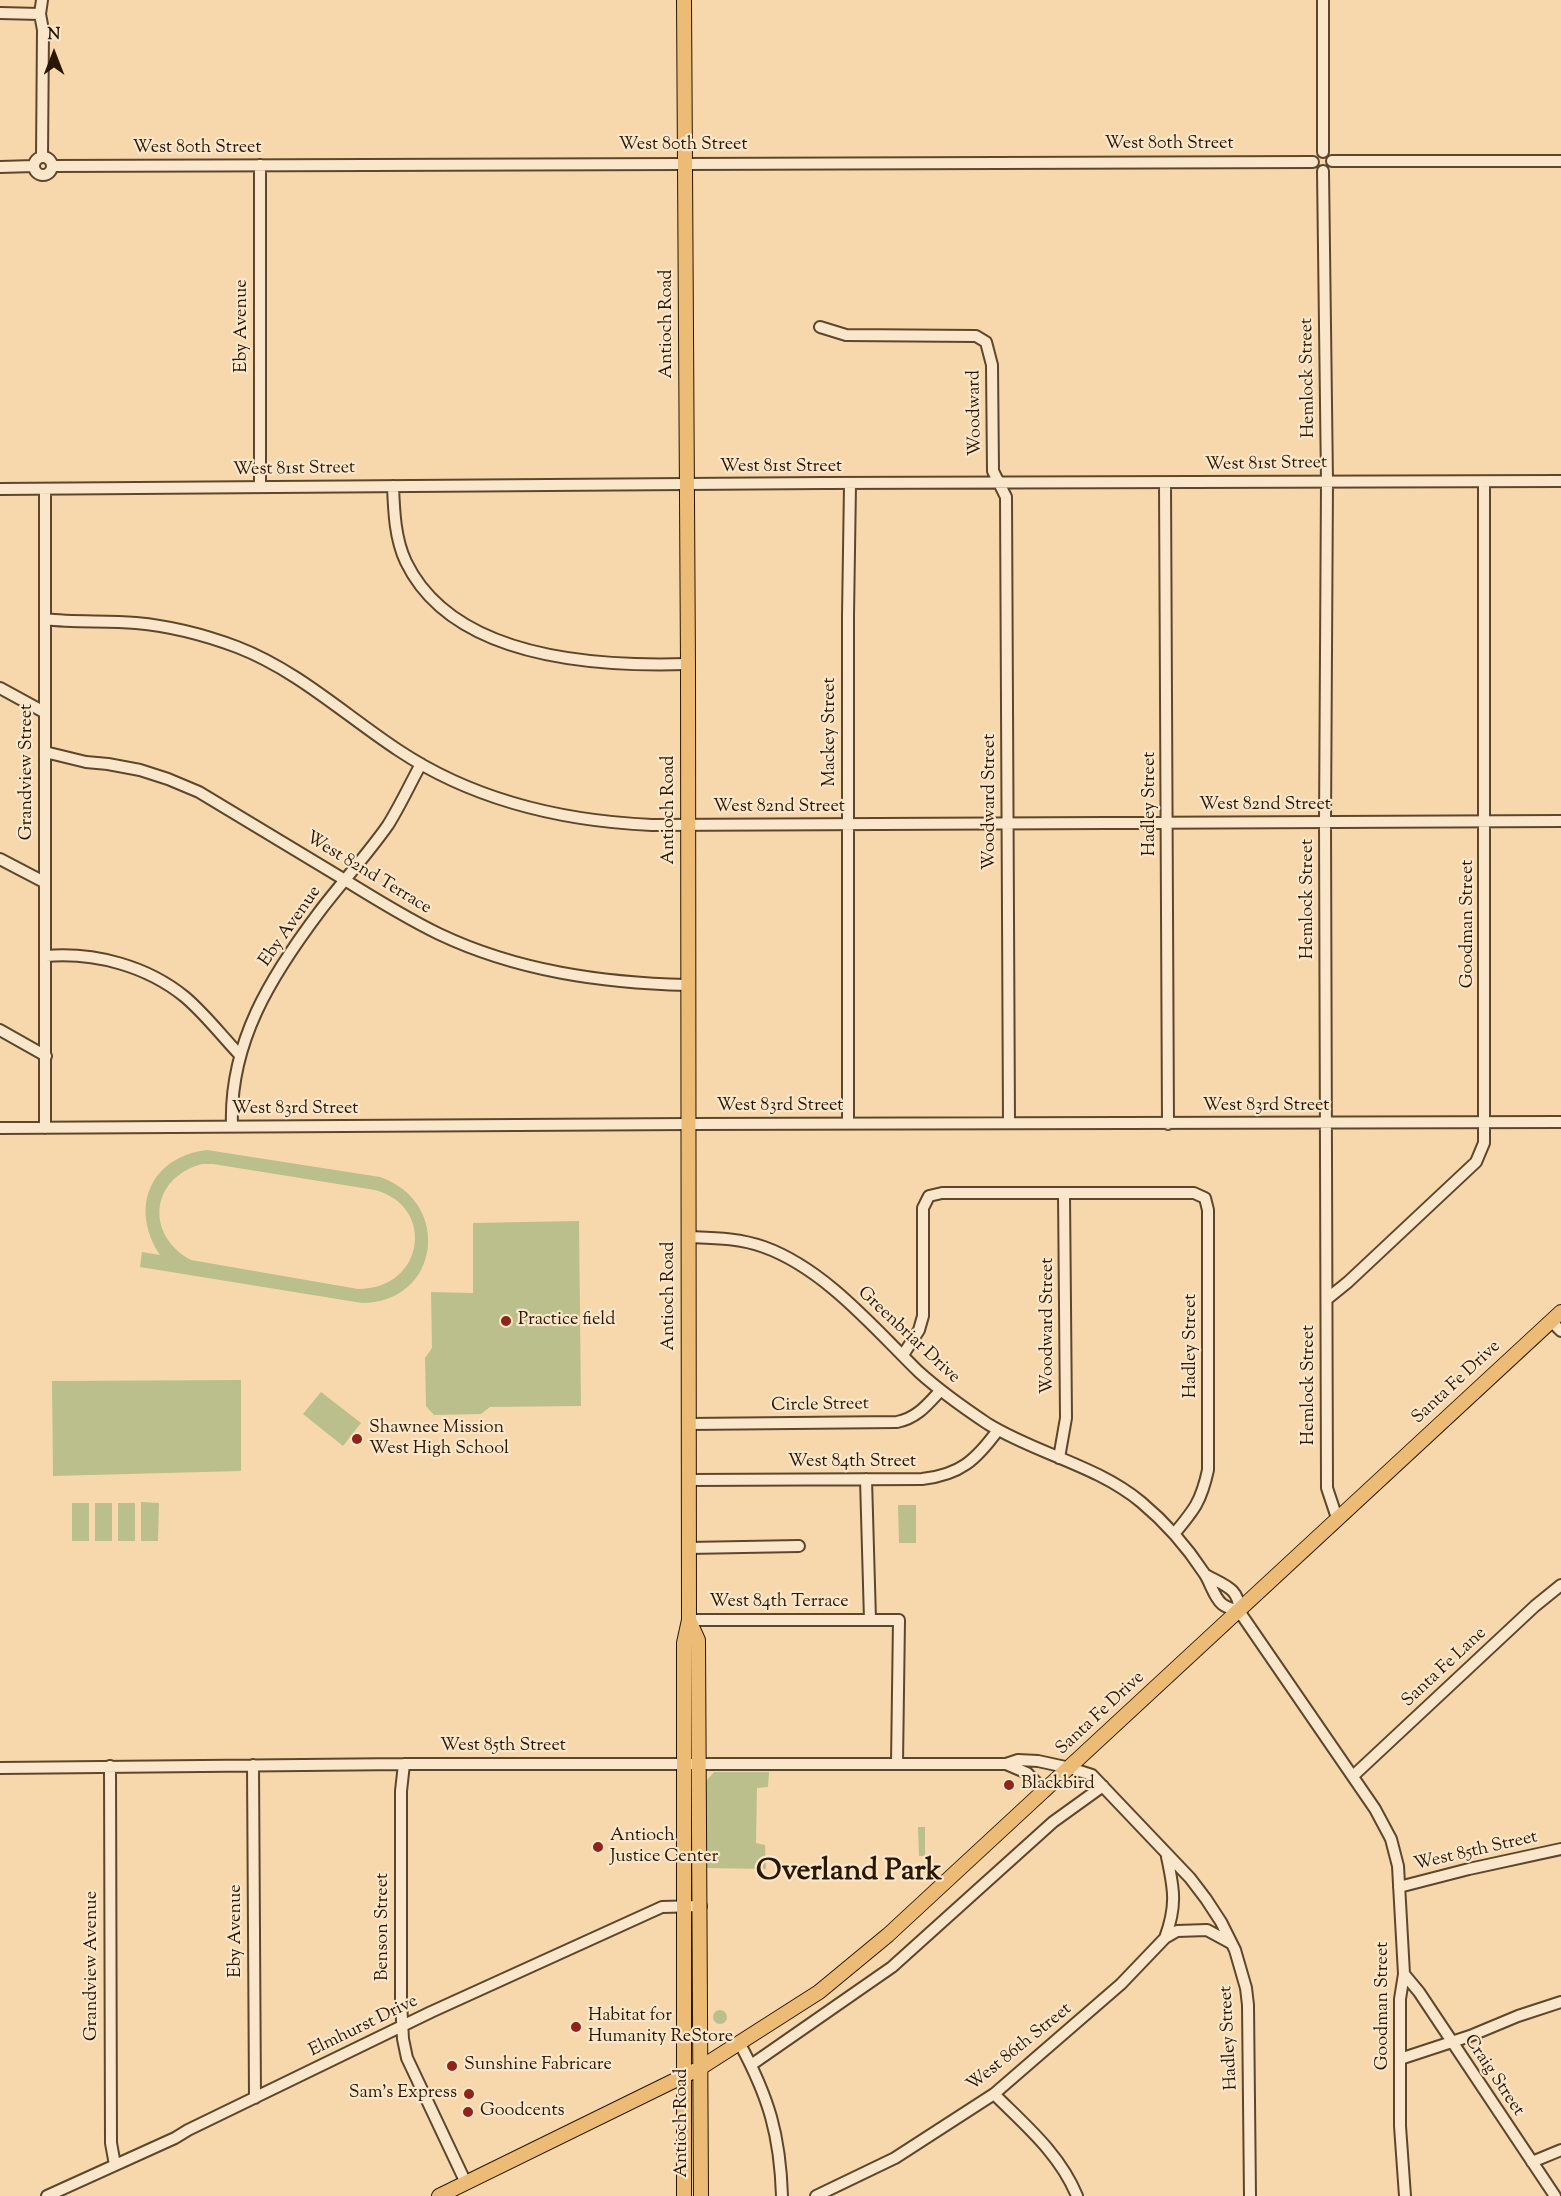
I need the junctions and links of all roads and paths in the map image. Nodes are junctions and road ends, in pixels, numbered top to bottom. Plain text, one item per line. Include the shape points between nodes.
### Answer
1 (42, 0) edge
2 (684, 0) edge
3 (1323, 0) edge
4 (0, 13) edge
5 (40, 14) junction
6 (1323, 152) junction
7 (42, 157) junction
8 (1332, 161) junction
9 (1561, 161) edge
10 (685, 162) junction
11 (1313, 162) junction
12 (260, 165) junction
13 (34, 166) junction
14 (52, 166) junction
15 (0, 168) edge
16 (1323, 171) junction
17 (820, 327) dead end
18 (1327, 481) junction
19 (1561, 481) edge
20 (1484, 482) junction
21 (1000, 483) junction
22 (1165, 483) junction
23 (686, 484) junction
24 (850, 484) junction
25 (393, 486) junction
26 (260, 487) junction
27 (0, 489) edge
28 (45, 489) junction
29 (45, 619) junction
30 (688, 664) junction
31 (0, 688) edge
32 (44, 711) junction
33 (45, 752) junction
34 (421, 764) junction
35 (1485, 821) junction
36 (1561, 821) edge
37 (1008, 822) junction
38 (1325, 822) junction
39 (1167, 823) junction
40 (848, 824) junction
41 (688, 825) junction
42 (0, 858) edge
43 (345, 880) junction
44 (44, 882) junction
45 (46, 956) junction
46 (687, 985) junction
47 (0, 1030) edge
48 (239, 1054) junction
49 (46, 1056) junction
50 (1561, 1122) edge
51 (848, 1123) junction
52 (1009, 1123) junction
53 (1327, 1123) junction
54 (1486, 1123) junction
55 (688, 1124) junction
56 (1168, 1124) junction
57 (232, 1126) junction
58 (0, 1128) edge
59 (45, 1128) junction
60 (1064, 1194) junction
61 (688, 1237) junction
62 (1327, 1299) junction
63 (1558, 1321) edge
64 (903, 1355) junction
65 (940, 1391) junction
66 (688, 1424) junction
67 (999, 1430) junction
68 (1059, 1458) junction
69 (866, 1479) junction
70 (688, 1480) junction
71 (1337, 1518) junction
72 (1174, 1534) junction
73 (799, 1546) dead end
74 (688, 1548) junction
75 (1206, 1575) junction
76 (1561, 1585) edge
77 (1239, 1611) junction
78 (689, 1620) junction
79 (870, 1620) junction
80 (897, 1763) junction
81 (404, 1764) junction
82 (683, 1764) junction
83 (701, 1764) junction
84 (1006, 1764) junction
85 (253, 1765) junction
86 (110, 1766) junction
87 (0, 1768) edge
88 (1070, 1768) junction
89 (1353, 1776) junction
90 (1103, 1786) junction
91 (1045, 1791) junction
92 (1561, 1849) edge
93 (1167, 1856) junction
94 (1399, 1887) junction
95 (683, 1906) junction
96 (701, 1906) junction
97 (1165, 1938) junction
98 (1232, 1943) junction
99 (1404, 1974) junction
100 (1561, 2002) edge
101 (403, 2026) junction
102 (1451, 2042) junction
103 (740, 2044) junction
104 (1400, 2059) junction
105 (751, 2065) junction
106 (700, 2068) junction
107 (684, 2077) junction
108 (994, 2094) junction
109 (255, 2098) junction
110 (1561, 2150) edge
111 (1532, 2162) junction
112 (115, 2165) junction
113 (466, 2183) junction
114 (47, 2196) edge
115 (439, 2196) edge
116 (684, 2196) edge
117 (702, 2196) edge
118 (782, 2196) edge
119 (816, 2196) edge
120 (1077, 2196) edge
121 (1250, 2196) edge
122 (1405, 2196) edge
123 (1555, 2196) edge

1 - 5 street
2 - 10 main road, Antioch Road
3 - 6 street
4 - 5 street
5 - 7 street
6 - 8 street
6 - 11 street
7 - 13 street via 36,159
7 - 14 street via 50,160
8 - 9 street
8 - 16 street via 1330,168
10 - 11 street, West 80th Street
10 - 12 street, West 80th Street
10 - 23 main road, Antioch Road
11 - 16 street via 1316,169
12 - 14 street, West 80th Street
12 - 26 street, Eby Avenue
13 - 14 street via 36,173 45,175
13 - 15 street
16 - 18 street, Hemlock Street
17 - 21 street, Woodward via 846,335 976,336 986,342 992,365 993,471
18 - 20 street, West 81st Street
18 - 22 street, West 81st Street
18 - 38 street, Hemlock Street
19 - 20 street, West 81st Street
20 - 35 street, Goodman Street
21 - 22 street, West 81st Street
21 - 24 street, West 81st Street
21 - 37 street, Woodward Street via 1006,497
22 - 39 street, Hadley Street
23 - 24 street, West 81st Street
23 - 25 street, West 81st Street
23 - 30 main road, Antioch Road
24 - 40 street, Mackey Street
25 - 26 street, West 81st Street
25 - 30 street via 398,540 406,561 428,596 459,622 548,654 617,664
26 - 28 street, West 81st Street
27 - 28 street, West 81st Street
28 - 29 street, Grandview Street
29 - 32 street, Grandview Street
29 - 34 street, West 82nd Street via 147,624 239,648 309,685
30 - 41 main road, Antioch Road
31 - 32 street
32 - 33 street, Grandview Street
33 - 43 street, West 82nd Terrace via 140,770 199,792
33 - 44 street, Grandview Street
34 - 41 street, West 82nd Street via 493,797 545,812 613,823
34 - 43 street, Eby Avenue via 388,824
35 - 36 street, West 82nd Street
35 - 38 street, West 82nd Street
35 - 54 street, Goodman Street
37 - 39 street, West 82nd Street
37 - 40 street, West 82nd Street
37 - 52 street, Woodward Street
38 - 39 street, West 82nd Street
38 - 53 street, Hemlock Street
39 - 56 street, Hadley Street
40 - 41 street, West 82nd Street
40 - 51 street, Mackey Street
41 - 46 main road, Antioch Road
42 - 44 street
43 - 46 street, West 82nd Terrace via 404,916 483,952 572,975
43 - 48 street, Eby Avenue via 320,910 274,980
44 - 45 street, Grandview Street
45 - 48 street via 101,958 148,974 185,998
45 - 49 street, Grandview Street
46 - 55 main road, Antioch Road
47 - 49 street
48 - 57 street, Eby Avenue
49 - 59 street, Grandview Street
50 - 54 street, West 83rd Street
51 - 52 street, West 83rd Street
51 - 55 street, West 83rd Street
52 - 56 street, West 83rd Street
53 - 54 street, West 83rd Street
53 - 56 street, West 83rd Street
53 - 62 street, Hemlock Street
54 - 62 street, Goodman Street via 1484,1143 1476,1162
55 - 57 street, West 83rd Street
55 - 61 main road, Antioch Road
57 - 59 street, West 83rd Street
58 - 59 street, West 83rd Street
60 - 64 street via 929,1197 922,1208 920,1330
60 - 68 street, Woodward Street via 1066,1418
60 - 72 street, Hadley Street via 1194,1193 1205,1198 1208,1470 1198,1504
61 - 64 street, Greenbriar Drive via 742,1241 783,1255 845,1300
61 - 66 main road, Antioch Road
62 - 71 street, Hemlock Street via 1327,1488
63 - 71 main road, Santa Fe Drive
64 - 65 street, Greenbriar Drive
65 - 66 street, Circle Street via 924,1409 897,1422
65 - 67 street, Greenbriar Drive
66 - 70 main road, Antioch Road
67 - 68 street, Greenbriar Drive
67 - 69 street, West 84th Street via 972,1461 957,1471 922,1479
68 - 72 street, Greenbriar Drive via 1117,1484
69 - 70 street, West 84th Street
69 - 79 street
70 - 74 main road, Antioch Road
71 - 77 main road, Santa Fe Drive
72 - 75 street, Greenbriar Drive
73 - 74 street
74 - 78 main road, Antioch Road
75 - 77 street, Greenbriar Drive via 1220,1603
75 - 77 street, Greenbriar Drive via 1233,1591 1239,1600
76 - 89 street, Santa Fe Lane
77 - 88 main road, Santa Fe Drive
77 - 89 street, Goodman Street
78 - 79 street, West 84th Terrace
78 - 82 main road, Antioch Road via 684,1643
78 - 83 main road, Antioch Road via 698,1640
79 - 80 street via 898,1620
80 - 83 street, West 85th Street
80 - 84 street, West 85th Street
81 - 82 street, West 85th Street
81 - 85 street, West 85th Street
81 - 101 street, Benson Street via 400,1973
82 - 83 street, West 85th Street
82 - 95 main road, Antioch Road
83 - 96 main road, Antioch Road
84 - 88 street, West 85th Street via 1018,1760
84 - 91 street, West 85th Street via 1028,1773
85 - 86 street, West 85th Street
85 - 109 street, Eby Avenue
86 - 87 street, West 85th Street
86 - 112 street, Grandview Avenue via 111,2143
88 - 90 street, Hadley Street via 1092,1775
88 - 91 main road, Santa Fe Drive
89 - 94 street, Goodman Street via 1391,1839
90 - 93 street, Hadley Street
90 - 105 street via 1053,1822 892,1968
91 - 103 main road, Santa Fe Drive via 888,1935 819,1992
92 - 94 street, West 85th Street
93 - 97 street via 1174,1905
93 - 98 street, Hadley Street via 1206,1899
94 - 99 street, Goodman Street
95 - 96 street, Elmhurst Drive
95 - 101 street, Elmhurst Drive via 662,1907
95 - 107 main road, Antioch Road
96 - 106 main road, Antioch Road
97 - 98 street via 1177,1931 1207,1930
97 - 108 street, West 86th Street via 1120,1984
98 - 121 street, Hadley Street via 1248,2005
99 - 102 street, Craig Street
99 - 104 street, Goodman Street
100 - 102 street
101 - 109 street, Elmhurst Drive
101 - 113 street, Benson Street via 407,2058
102 - 104 street
102 - 111 street, Craig Street
103 - 105 street
103 - 106 main road, Santa Fe Drive
104 - 122 street, Goodman Street
105 - 118 street via 774,2123
106 - 107 main road, Santa Fe Drive
106 - 117 main road, Antioch Road
107 - 113 main road, Santa Fe Drive
107 - 116 main road, Antioch Road
108 - 119 street, West 86th Street via 895,2158
108 - 120 street via 1049,2150
109 - 112 street, Elmhurst Drive
110 - 111 street
111 - 123 street, Craig Street
112 - 114 street, Elmhurst Drive
113 - 115 main road, Santa Fe Drive

